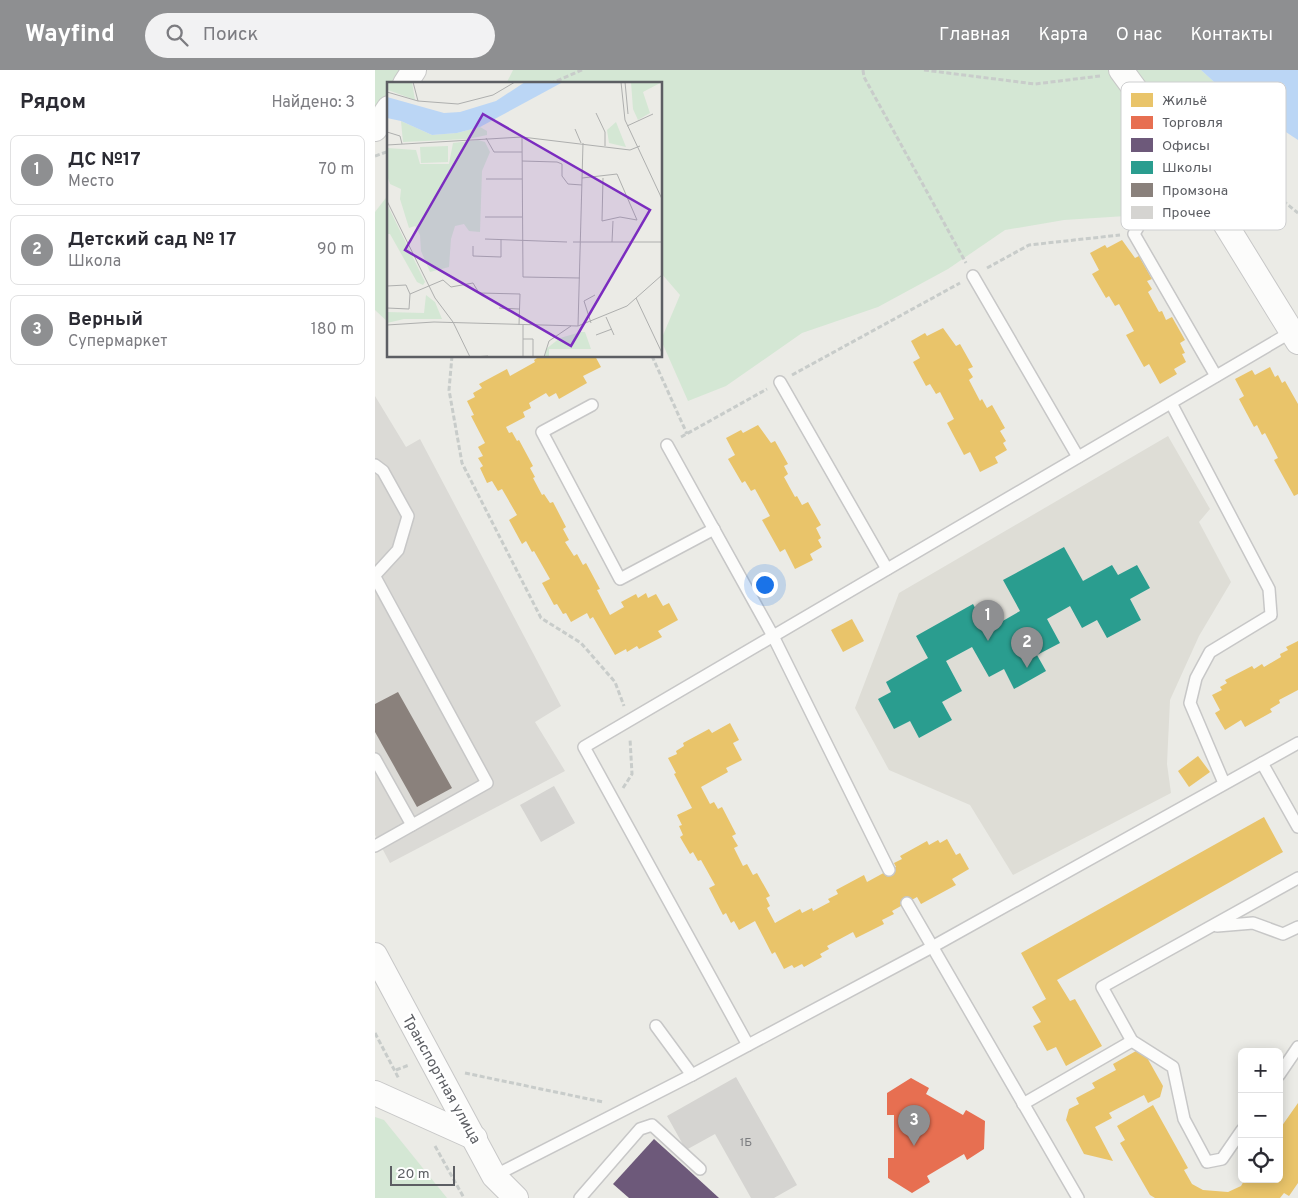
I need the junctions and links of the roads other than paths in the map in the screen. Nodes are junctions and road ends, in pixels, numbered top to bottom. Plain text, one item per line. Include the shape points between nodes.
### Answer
1 (414, 70) edge
2 (406, 82) edge
3 (387, 111) edge
4 (375, 129) edge
5 (1136, 230) edge
6 (1229, 230) edge
7 (973, 276) road end
8 (1295, 336) edge
9 (1216, 376) junction
10 (780, 382) road end
11 (1171, 403) junction
12 (592, 405) dead end
13 (667, 445) road end
14 (1078, 458) junction
15 (375, 465) edge
16 (714, 529) junction
17 (887, 569) junction
18 (375, 576) edge
19 (773, 636) junction
20 (1298, 743) edge
21 (375, 759) edge
22 (1262, 763) junction
23 (1224, 783) junction
24 (412, 825) junction
25 (1298, 827) edge
26 (375, 846) edge
27 (889, 870) dead end
28 (1298, 878) edge
29 (907, 903) dead end
30 (1213, 926) junction
31 (1298, 927) edge
32 (932, 947) junction
33 (375, 955) edge
34 (656, 1026) dead end
35 (1132, 1041) junction
36 (748, 1045) junction
37 (1298, 1047) edge
38 (1283, 1069) edge
39 (692, 1075) junction
40 (375, 1093) edge
41 (1023, 1104) junction
42 (1238, 1136) edge
43 (475, 1138) junction
44 (700, 1169) dead end
45 (494, 1176) junction
46 (516, 1198) edge
47 (580, 1198) edge
48 (1078, 1198) edge

1 - 2 street
3 - 4 street
5 - 9 lane via 1134,234
6 - 8 street
7 - 14 lane
8 - 9 lane
9 - 11 lane
10 - 17 lane
11 - 14 lane
11 - 23 lane via 1269,589 1271,615 1210,652 1196,678 1190,703
12 - 16 lane via 542,432 620,579
13 - 16 lane
14 - 17 lane
15 - 18 lane via 383,471 408,516 398,550
16 - 19 lane
17 - 19 lane
18 - 24 lane via 487,783
19 - 27 lane
19 - 36 lane via 584,747
20 - 22 lane
21 - 24 lane
22 - 23 lane
22 - 25 lane
23 - 32 lane
24 - 26 lane
28 - 30 lane
29 - 32 lane
30 - 31 lane via 1253,923 1283,934
30 - 35 lane via 1102,987
32 - 36 lane
32 - 41 lane
33 - 43 street, Транспортная улица
34 - 39 lane
35 - 41 lane
35 - 42 lane via 1173,1068 1184,1119 1207,1162 1222,1159
36 - 39 lane
37 - 38 lane
39 - 45 lane
40 - 43 street
41 - 48 lane
43 - 45 street, Транспортная улица
44 - 47 lane via 652,1125 640,1129
45 - 46 street, Транспортная улица

